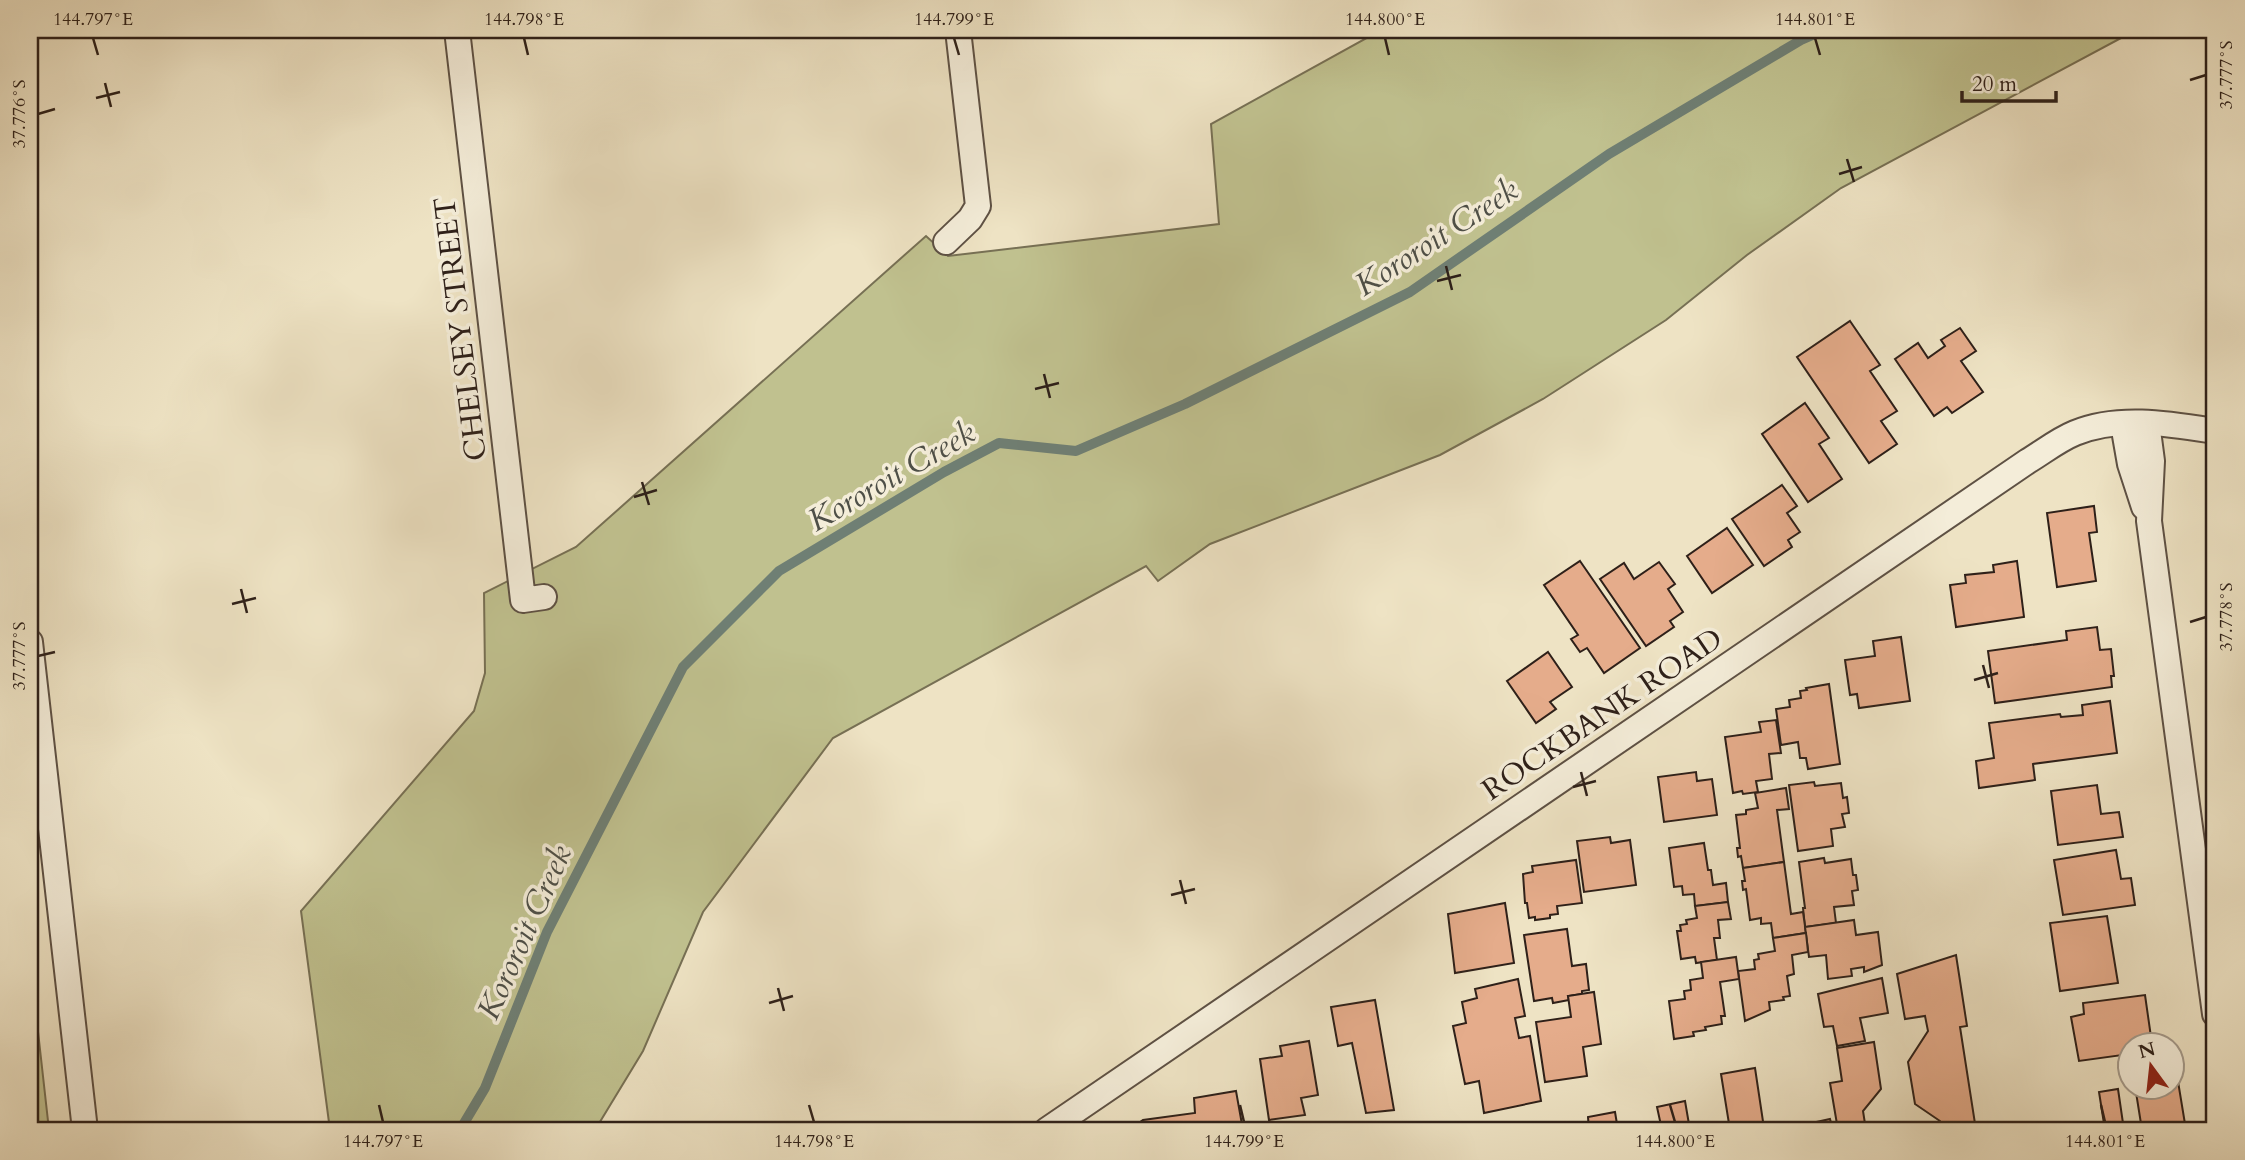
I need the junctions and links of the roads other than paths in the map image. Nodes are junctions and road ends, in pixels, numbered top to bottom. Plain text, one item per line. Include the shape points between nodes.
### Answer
1 (457, 30) edge
2 (958, 30) edge
3 (946, 242) dead end
4 (2135, 423) junction
5 (2215, 431) edge
6 (544, 597) dead end
7 (30, 642) edge
8 (2215, 1014) edge
9 (85, 1130) edge
10 (1047, 1130) edge

1 - 6 street, CHELSEY STREET via 523,600
2 - 3 street via 978,206
4 - 5 street, ROCKBANK ROAD
4 - 8 street via 2130,464 2149,521
4 - 10 street, ROCKBANK ROAD via 2094,426 2028,461
7 - 9 street

